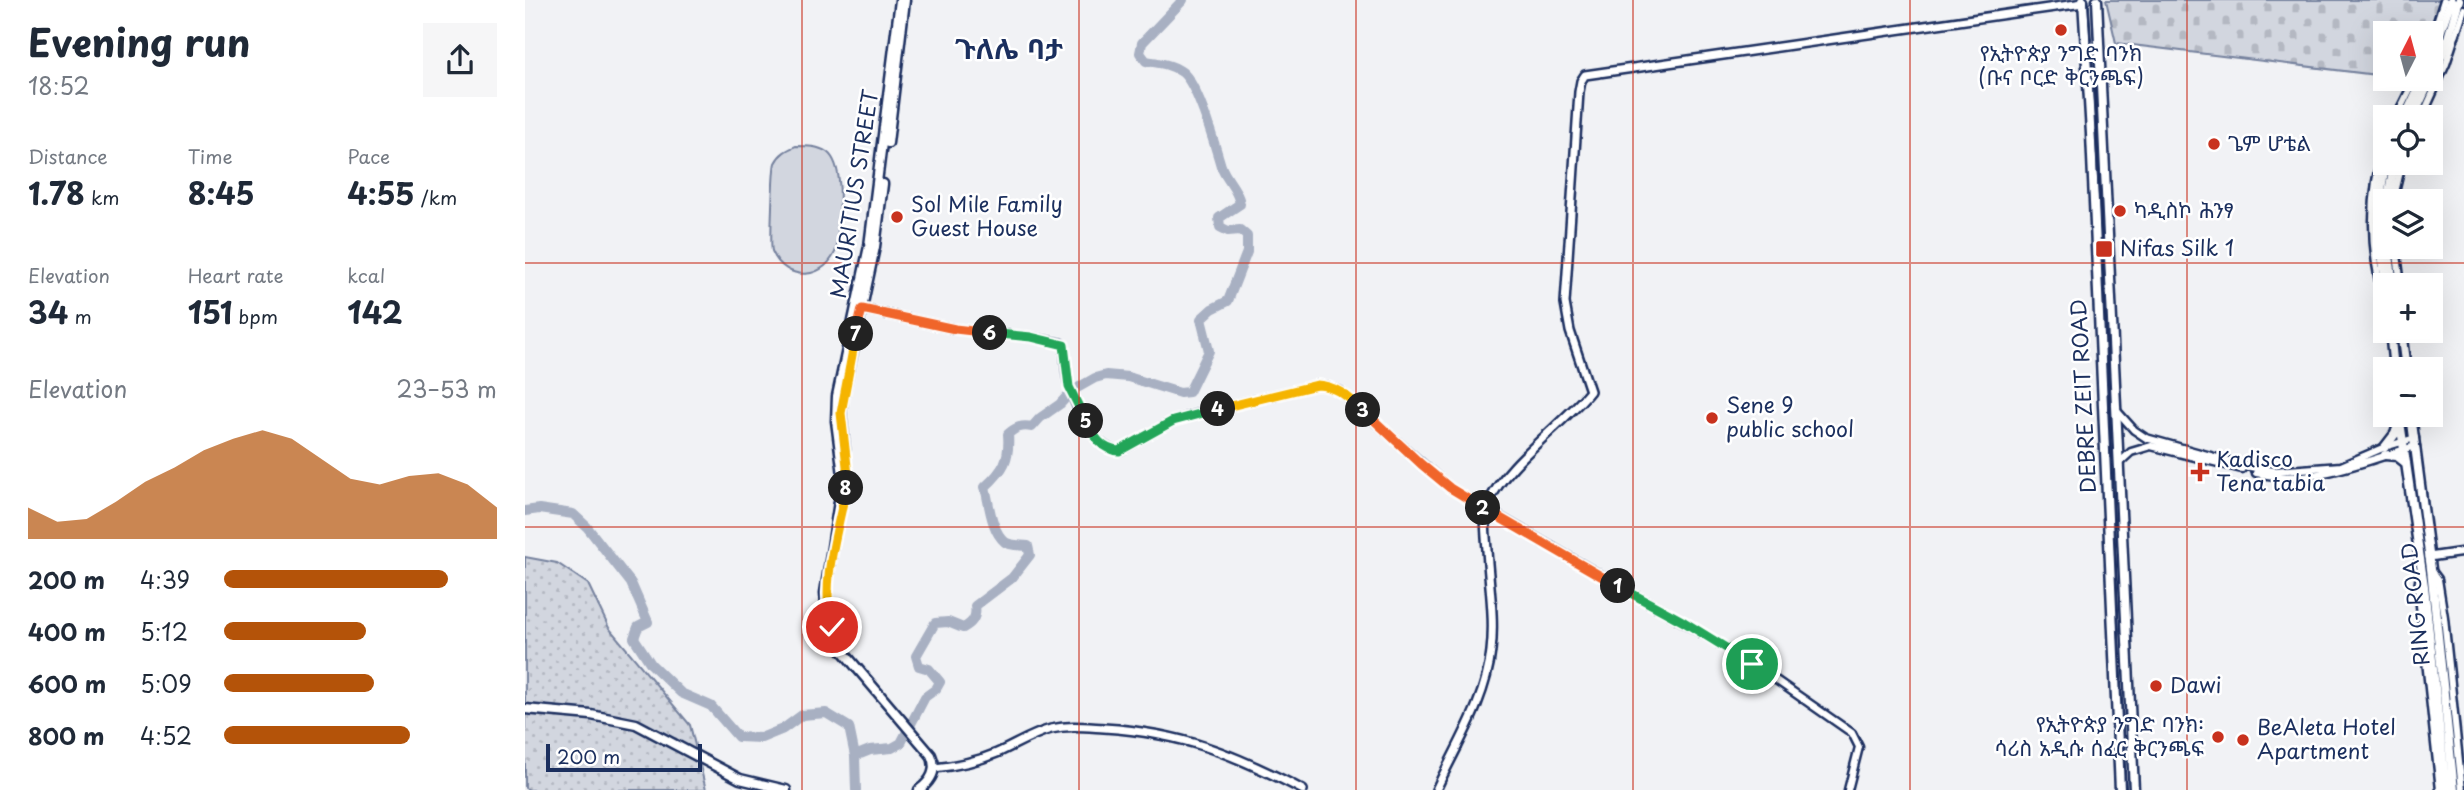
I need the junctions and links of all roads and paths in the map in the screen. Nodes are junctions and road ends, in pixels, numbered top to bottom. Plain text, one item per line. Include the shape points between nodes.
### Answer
1 (900, 0) edge
2 (905, 0) edge
3 (2097, 0) edge
4 (2444, 0) edge
5 (2451, 0) edge
6 (2459, 0) edge
7 (2083, 2) edge
8 (2464, 9) edge
9 (2437, 21) edge
10 (2443, 24) edge
11 (2419, 105) edge
12 (2427, 105) edge
13 (2376, 175) edge
14 (2384, 175) edge
15 (2379, 273) edge
16 (2385, 273) edge
17 (859, 309) junction
18 (2117, 411) junction
19 (2397, 427) edge
20 (2400, 427) edge
21 (2413, 427) edge
22 (2415, 442) junction
23 (2403, 446) junction
24 (2385, 451) junction
25 (2194, 454) junction
26 (2119, 463) junction
27 (2406, 463) junction
28 (1486, 510) junction
29 (2464, 552) edge
30 (2429, 557) junction
31 (2426, 569) junction
32 (525, 710) edge
33 (937, 768) junction
34 (771, 790) edge
35 (786, 790) edge
36 (919, 790) edge
37 (925, 790) edge
38 (1303, 790) edge
39 (1436, 790) edge
40 (1848, 790) edge
41 (2120, 790) edge
42 (2134, 790) edge
43 (2440, 790) edge
44 (2446, 790) edge
45 (2454, 790) edge
46 (2462, 790) edge

1 - 17 main road, MAURITIUS STREET
2 - 17 main road, MAURITIUS STREET via 875,247
3 - 18 main road, DEBRE ZEIT ROAD
4 - 9 street
5 - 10 main road
6 - 11 main road via 2445,48
7 - 28 main road via 1585,75 1579,92 1565,303 1590,391 1505,479
7 - 41 main road, DEBRE ZEIT ROAD
8 - 12 street
13 - 15 street via 2372,223
14 - 16 main road via 2379,222
17 - 28 street via 955,329 1061,343 1074,399 1096,439 1119,451 1173,421 1327,386 1341,391 1450,488
17 - 33 main road, MAURITIUS STREET via 837,405 843,475 827,573 828,627 841,648 918,734
18 - 25 street via 2146,439
18 - 26 main road, DEBRE ZEIT ROAD
19 - 24 main road
20 - 23 main road, RING ROAD
21 - 22 main road, RING ROAD
22 - 23 street
22 - 30 main road, RING ROAD
23 - 24 street
23 - 27 main road, RING ROAD
24 - 25 street via 2344,470 2274,477
24 - 27 main road
25 - 26 street via 2141,447
26 - 42 main road, DEBRE ZEIT ROAD
27 - 31 main road, RING ROAD
28 - 39 main road via 1493,621 1489,667 1483,690
28 - 40 street via 1684,622 1852,733 1860,747
29 - 30 main road
30 - 31 main road, RING ROAD
31 - 43 street, RING ROAD via 2418,587
31 - 44 main road, RING ROAD
31 - 45 main road, RING ROAD
31 - 46 street via 2438,579
32 - 34 main road via 636,727 738,782
32 - 35 main road via 636,724 740,779
33 - 36 main road
33 - 37 main road via 935,780
33 - 38 main road via 987,757 1046,730 1079,726 1192,741

